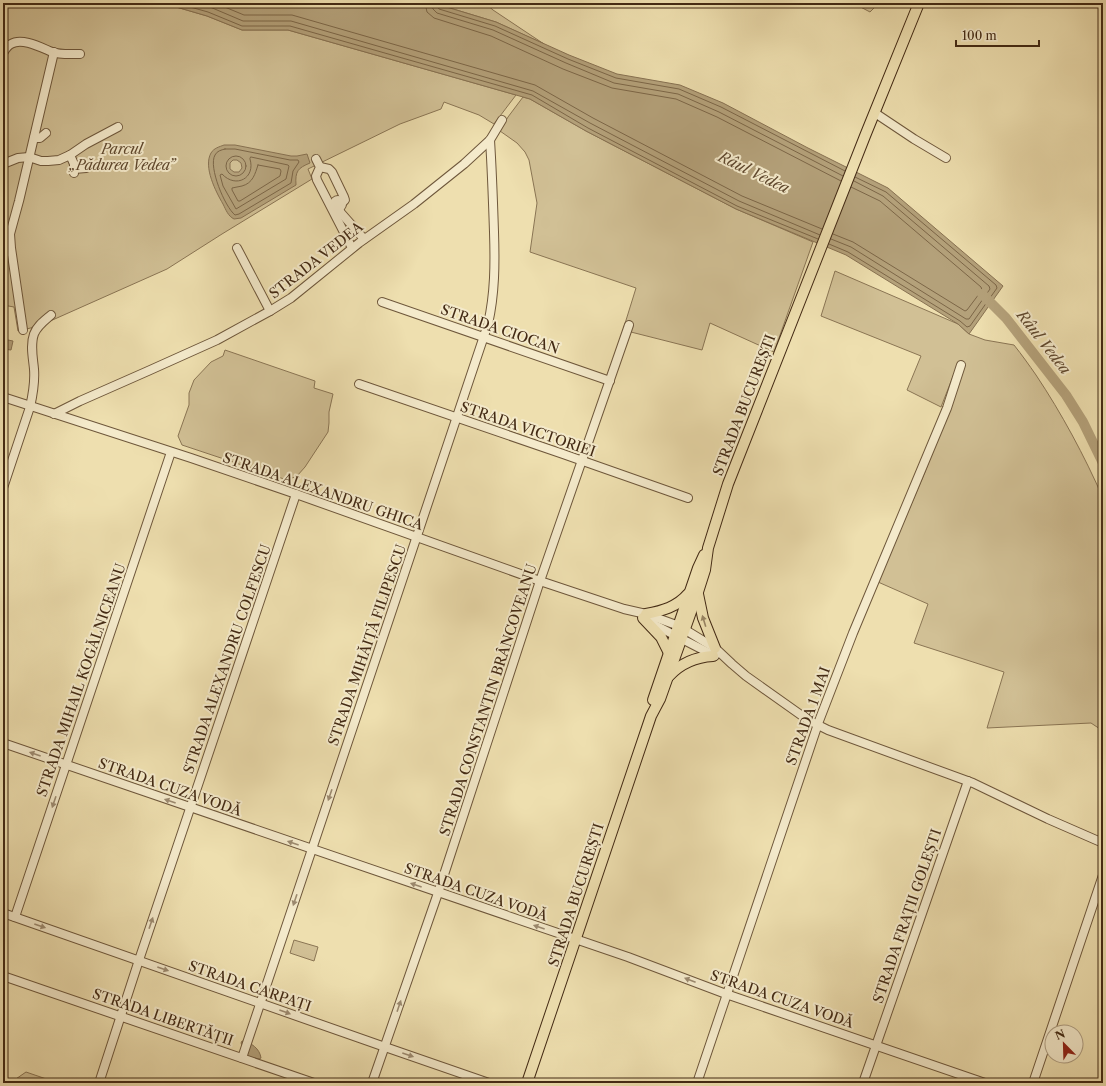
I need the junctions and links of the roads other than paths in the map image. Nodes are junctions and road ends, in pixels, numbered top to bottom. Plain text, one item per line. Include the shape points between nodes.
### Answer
1 (919, 3) edge
2 (54, 52) junction
3 (3, 54) edge
4 (80, 54) dead end
5 (875, 113) junction
6 (502, 120) dead end
7 (118, 127) dead end
8 (46, 133) dead end
9 (34, 138) junction
10 (490, 140) junction
11 (70, 155) junction
12 (29, 157) junction
13 (946, 158) dead end
14 (316, 159) dead end
15 (3, 164) edge
16 (320, 167) junction
17 (86, 168) dead end
18 (336, 206) junction
19 (364, 239) junction
20 (237, 248) dead end
21 (352, 248) junction
22 (382, 302) dead end
23 (270, 311) junction
24 (51, 315) dead end
25 (629, 325) dead end
26 (23, 330) dead end
27 (484, 337) junction
28 (961, 365) dead end
29 (610, 381) junction
30 (359, 384) dead end
31 (3, 397) edge
32 (72, 404) junction
33 (30, 406) junction
34 (54, 414) junction
35 (457, 418) junction
36 (72, 420) junction
37 (171, 452) junction
38 (582, 461) junction
39 (3, 488) edge
40 (296, 494) junction
41 (688, 498) dead end
42 (416, 538) junction
43 (540, 581) junction
44 (694, 592) junction
45 (641, 615) junction
46 (680, 632) junction
47 (714, 652) junction
48 (669, 653) junction
49 (668, 678) junction
50 (651, 716) junction
51 (818, 726) junction
52 (3, 743) edge
53 (66, 765) junction
54 (968, 781) junction
55 (190, 808) junction
56 (1103, 843) edge
57 (312, 850) junction
58 (1103, 875) edge
59 (438, 893) junction
60 (3, 913) edge
61 (15, 917) junction
62 (576, 940) junction
63 (139, 960) junction
64 (3, 976) edge
65 (726, 994) junction
66 (260, 1003) junction
67 (120, 1016) junction
68 (876, 1046) junction
69 (385, 1047) junction
70 (242, 1058) junction
71 (99, 1083) edge
72 (314, 1083) edge
73 (372, 1083) edge
74 (489, 1083) edge
75 (527, 1083) edge
76 (697, 1083) edge
77 (863, 1083) edge
78 (985, 1083) edge
79 (1033, 1083) edge

1 - 5 main road, STRADA BUCUREȘTI
2 - 3 street via 32,44 14,42
2 - 4 street
2 - 9 street
5 - 13 street
5 - 44 main road, STRADA BUCUREȘTI via 728,484 708,548 698,568
6 - 10 street, STRADA VEDEA
7 - 11 street
8 - 9 street via 40,138
9 - 12 street
10 - 19 street, STRADA VEDEA via 425,196
10 - 27 street, STRADA MIHĂIȚĂ FILIPESCU via 494,279 491,312
11 - 12 street via 48,161
11 - 17 street via 74,171
12 - 15 street
12 - 26 street via 10,234
14 - 16 street
16 - 18 street via 317,180
16 - 18 street via 332,172 344,197 345,200
18 - 19 street
18 - 21 street
19 - 21 street, STRADA VEDEA
20 - 23 street
21 - 23 street, STRADA VEDEA via 292,298
22 - 27 street, STRADA CIOCAN
23 - 32 street, STRADA VEDEA via 204,346
24 - 33 street via 39,326 33,339 34,384
25 - 29 street, STRADA CONSTANTIN BRÂNCOVEANU
27 - 29 street, STRADA CIOCAN
27 - 35 street, STRADA MIHĂIȚĂ FILIPESCU
28 - 51 street, STRADA 1 MAI via 947,408 856,626
29 - 38 street, STRADA CONSTANTIN BRÂNCOVEANU
30 - 35 street, STRADA VICTORIEI
31 - 33 street, STRADA ALEXANDRU GHICA
32 - 34 street, STRADA VEDEA
32 - 36 street
33 - 34 street, STRADA ALEXANDRU GHICA
33 - 39 street
34 - 36 street, STRADA ALEXANDRU GHICA
35 - 38 street, STRADA VICTORIEI
35 - 42 street, STRADA MIHĂIȚĂ FILIPESCU
36 - 37 street, STRADA ALEXANDRU GHICA
37 - 40 street, STRADA ALEXANDRU GHICA
37 - 53 street, STRADA MIHAIL KOGĂLNICEANU
38 - 41 street, STRADA VICTORIEI
38 - 43 street, STRADA CONSTANTIN BRÂNCOVEANU
40 - 42 street, STRADA ALEXANDRU GHICA
40 - 55 street, STRADA ALEXANDRU COLFESCU
42 - 43 street, STRADA ALEXANDRU GHICA
42 -> 57 street, STRADA MIHĂIȚĂ FILIPESCU
43 - 45 street, STRADA ALEXANDRU GHICA
43 - 59 street, STRADA CONSTANTIN BRÂNCOVEANU
44 - 45 main road via 668,609
44 - 46 main road, STRADA BUCUREȘTI
47 -> 44 main road via 699,600
45 - 46 street, STRADA ALEXANDRU GHICA
45 - 48 main road via 664,642
46 - 47 street, STRADA ALEXANDRU GHICA
46 - 48 main road, STRADA BUCUREȘTI
46 - 49 main road, STRADA BUCUREȘTI
47 - 49 main road via 678,667
47 - 51 street, STRADA ALEXANDRU GHICA
48 - 50 main road, STRADA BUCUREȘTI via 654,697
49 - 50 main road, STRADA BUCUREȘTI
50 - 62 main road, STRADA BUCUREȘTI
51 - 54 street, STRADA ALEXANDRU GHICA
51 - 65 street, STRADA 1 MAI
53 -> 52 street, STRADA CUZA VODĂ
55 -> 53 street, STRADA CUZA VODĂ
53 -> 61 street, STRADA MIHAIL KOGĂLNICEANU
54 - 56 street, STRADA ALEXANDRU GHICA
54 - 68 street, STRADA FRAȚII GOLEȘTI
57 -> 55 street, STRADA CUZA VODĂ
63 -> 55 street, STRADA ALEXANDRU COLFESCU
59 -> 57 street, STRADA CUZA VODĂ
57 -> 66 street, STRADA MIHĂIȚĂ FILIPESCU
58 - 79 street
62 -> 59 street, STRADA CUZA VODĂ
69 -> 59 street, STRADA CONSTANTIN BRÂNCOVEANU
60 - 61 street, STRADA CARPAȚI
61 -> 63 street, STRADA CARPAȚI
65 -> 62 street, STRADA CUZA VODĂ
62 - 75 main road, STRADA BUCUREȘTI
63 -> 66 street, STRADA CARPAȚI
63 - 67 street, STRADA ALEXANDRU COLFESCU
64 - 67 street, STRADA LIBERTĂȚII
65 - 68 street, STRADA CUZA VODĂ
65 - 76 street, STRADA 1 MAI
66 -> 69 street, STRADA CARPAȚI
66 - 70 street, STRADA MIHĂIȚĂ FILIPESCU
67 - 70 street, STRADA LIBERTĂȚII
67 - 71 street, STRADA ALEXANDRU COLFESCU
68 - 77 street, STRADA FRAȚII GOLEȘTI
68 - 78 street, STRADA CUZA VODĂ
69 - 73 street, STRADA CONSTANTIN BRÂNCOVEANU
69 -> 74 street, STRADA CARPAȚI
70 - 72 street, STRADA LIBERTĂȚII

